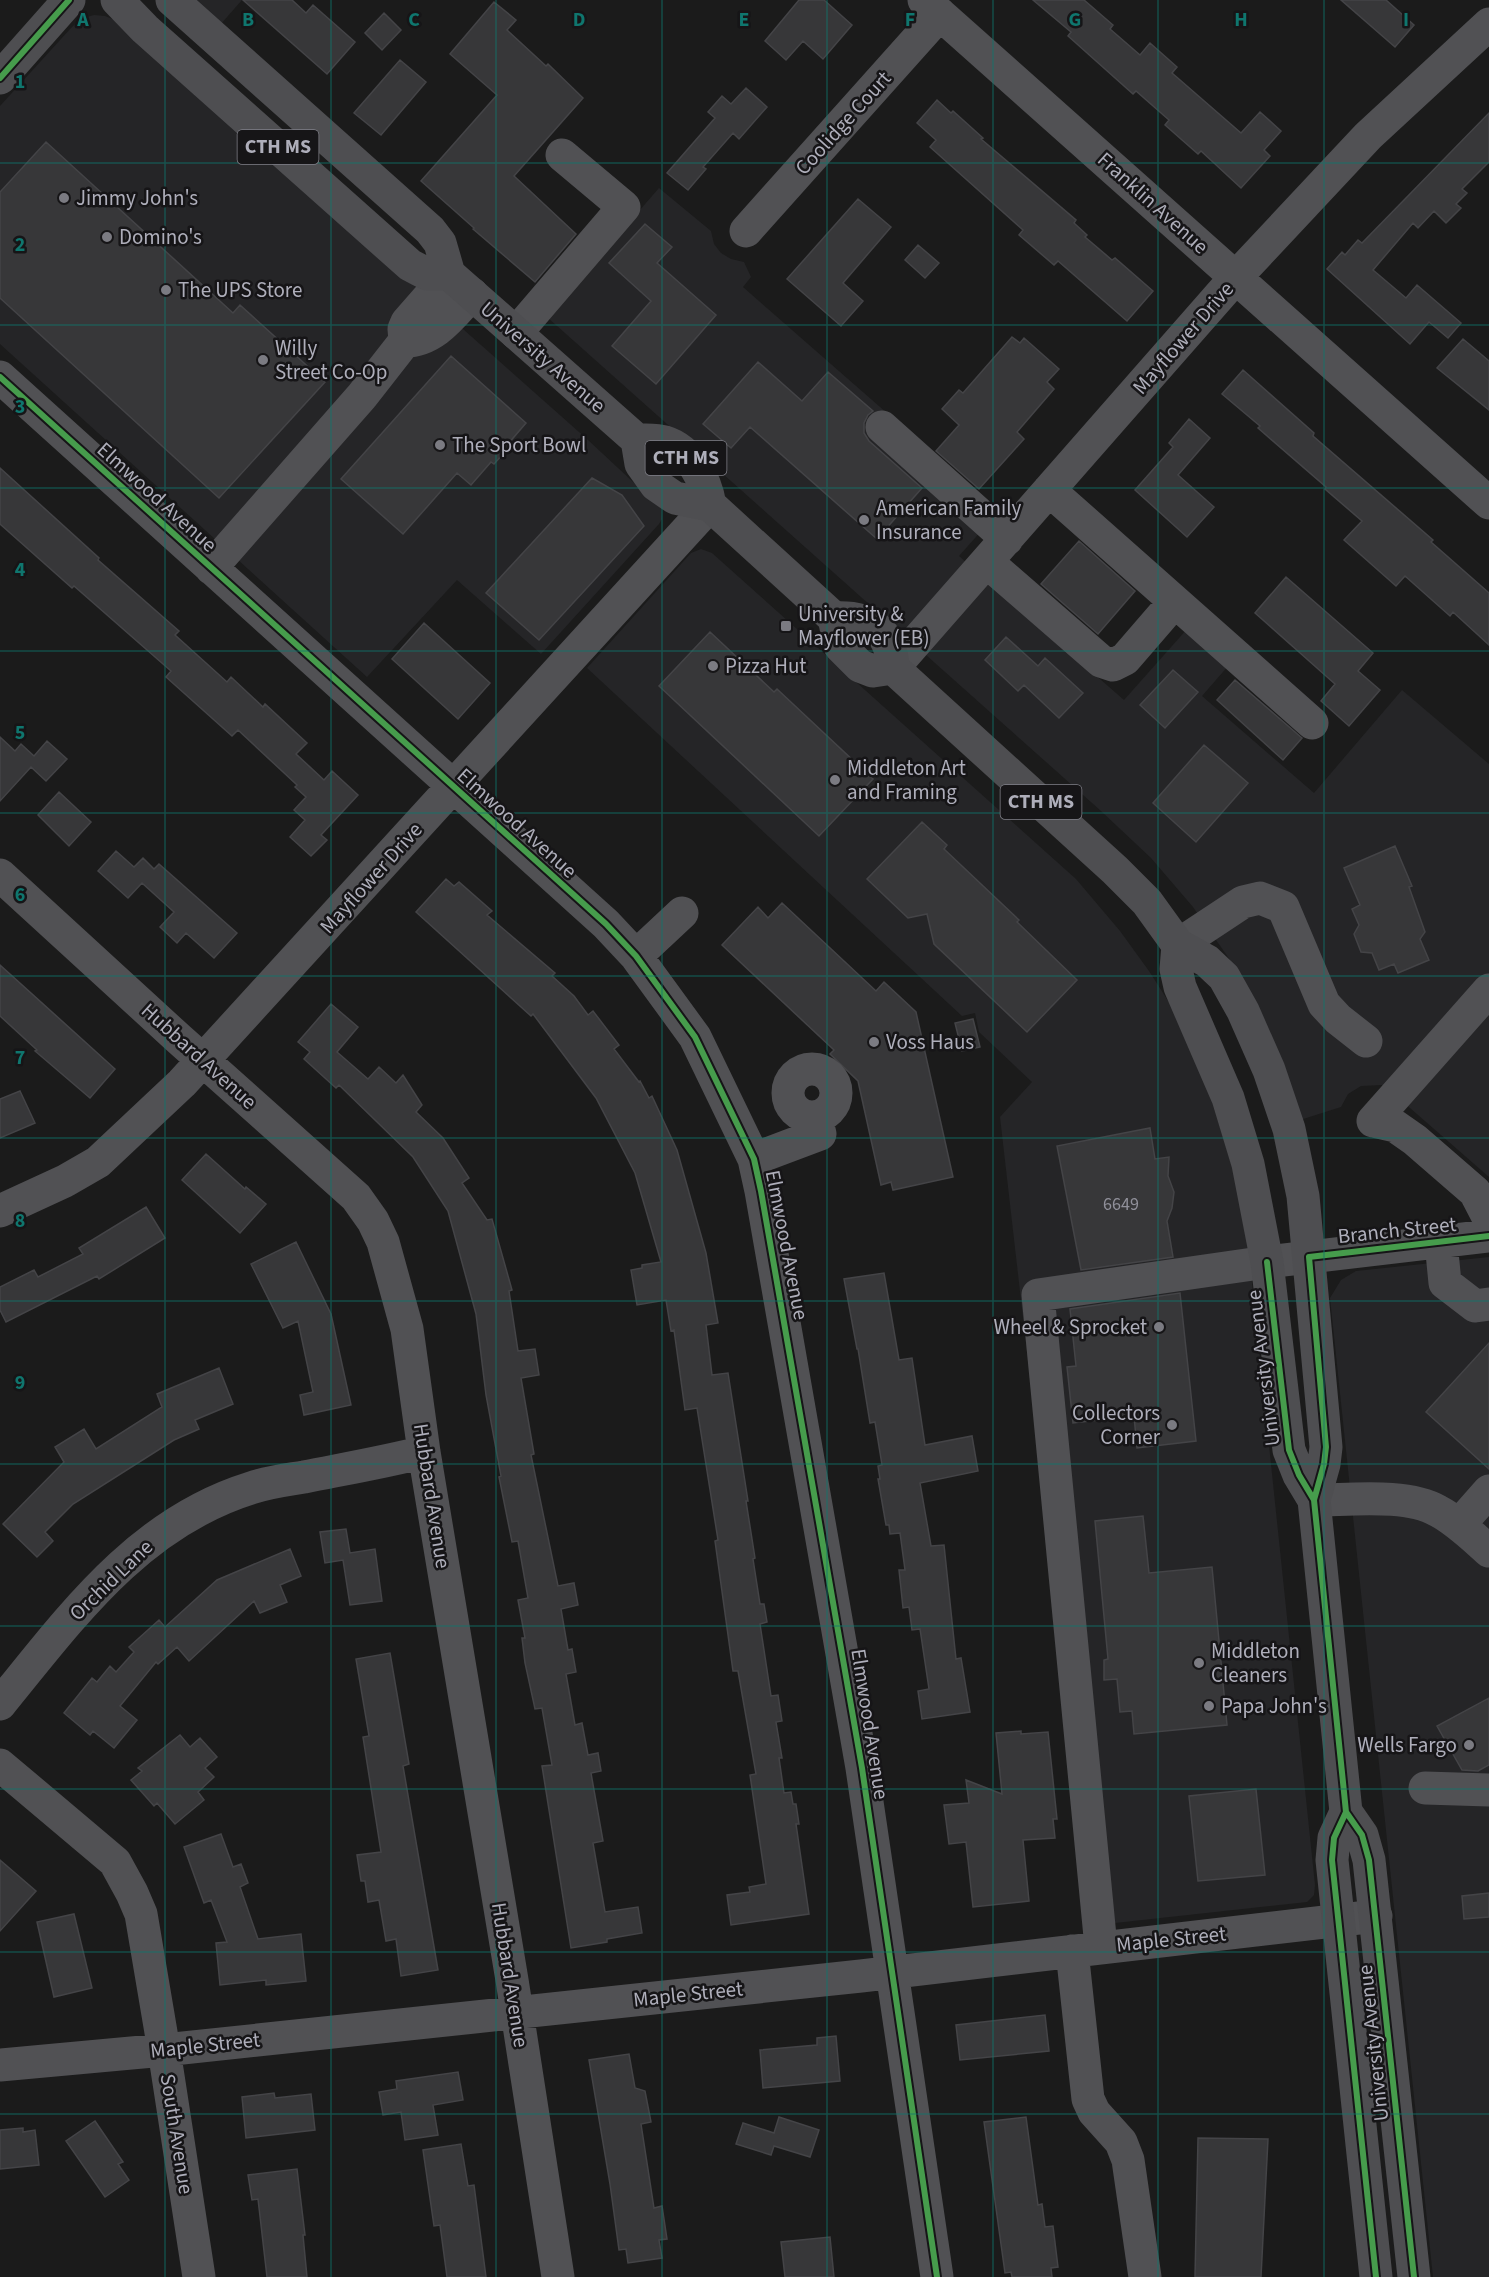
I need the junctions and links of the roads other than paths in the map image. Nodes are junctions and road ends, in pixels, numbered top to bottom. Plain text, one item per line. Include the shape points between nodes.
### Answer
1 (69, 0) edge
2 (117, 0) edge
3 (172, 0) edge
4 (1484, 0) edge
5 (1489, 5) edge
6 (932, 7) edge
7 (1489, 24) edge
8 (0, 78) edge
9 (562, 155) dead end
10 (746, 231) dead end
11 (1236, 278) junction
12 (460, 284) junction
13 (516, 333) junction
14 (0, 377) edge
15 (882, 427) dead end
16 (1049, 490) junction
17 (1489, 503) edge
18 (710, 505) junction
19 (997, 550) junction
20 (211, 568) junction
21 (1163, 615) dead end
22 (893, 668) junction
23 (1312, 723) dead end
24 (453, 788) junction
25 (0, 875) edge
26 (682, 913) dead end
27 (1178, 945) junction
28 (636, 956) junction
29 (1489, 990) edge
30 (1366, 1041) dead end
31 (203, 1060) junction
32 (816, 1117) dead end
33 (754, 1159) junction
34 (0, 1211) edge
35 (1489, 1219) edge
36 (1489, 1236) edge
37 (1441, 1242) junction
38 (1309, 1257) junction
39 (1267, 1262) junction
40 (1489, 1304) edge
41 (424, 1452) junction
42 (1489, 1491) edge
43 (1314, 1500) junction
44 (1459, 1525) junction
45 (1489, 1551) edge
46 (0, 1704) edge
47 (0, 1764) edge
48 (1425, 1788) dead end
49 (1489, 1790) edge
50 (1346, 1812) junction
51 (1376, 1916) junction
52 (1338, 1920) junction
53 (1086, 1949) junction
54 (892, 1971) junction
55 (517, 2012) junction
56 (164, 2050) junction
57 (0, 2066) edge
58 (199, 2277) edge
59 (558, 2277) edge
60 (937, 2277) edge
61 (1145, 2277) edge
62 (1376, 2277) edge
63 (1414, 2277) edge

1 - 8 main road
2 - 12 main road, CTH MS via 410,265
3 - 12 main road, CTH MS via 430,230
4 - 5 street
6 - 10 street, Coolidge Court
6 - 11 street, Franklin Avenue
7 - 11 street, Mayflower Drive via 1368,136
9 - 13 street via 624,207
11 - 16 street, Mayflower Drive
11 - 17 street, Franklin Avenue
12 - 13 main road, University Avenue / CTH MS
12 - 20 street via 407,322 405,341 362,396
13 - 18 main road, University Avenue / CTH MS via 637,440 641,464 656,485 675,498
14 - 20 street, Elmwood Avenue
15 - 19 street
16 - 19 street, Mayflower Drive
16 - 23 street
18 - 22 main road, CTH MS via 834,618 840,646 860,666 873,671
18 - 24 street, Mayflower Drive
19 - 21 street via 1101,661 1113,665 1125,659
19 - 22 street, Mayflower Drive
20 - 24 street, Elmwood Avenue
22 - 27 main road, University Avenue / CTH MS via 1103,858 1140,894
24 - 28 street, Elmwood Avenue via 606,924
24 - 31 street, Mayflower Drive
25 - 31 street, Hubbard Avenue
26 - 28 street
27 - 30 street via 1243,902 1260,898 1283,907 1324,1004
27 - 38 main road, University Avenue / CTH MS via 1201,956 1224,977 1263,1055 1295,1155
27 - 39 main road, University Avenue / CTH MS via 1178,980 1235,1120 1248,1164
28 - 33 street, Elmwood Avenue via 695,1037
29 - 35 street via 1373,1121 1395,1126 1415,1140 1475,1192
31 - 34 street, Mayflower Drive via 98,1162
31 - 41 street, Hubbard Avenue via 356,1197 373,1221 383,1242 407,1329
32 - 33 street via 820,1134
33 - 54 street, Elmwood Avenue via 862,1768
36 - 37 street, Branch Street
37 - 38 street, Branch Street
37 - 40 street via 1445,1283 1474,1306
38 - 39 street, Branch Street
38 - 43 main road, University Avenue / CTH MS via 1326,1447
39 - 43 main road, University Avenue / CTH MS via 1289,1450
39 - 53 street, Branch Street via 1038,1296
41 - 46 street, Orchid Lane via 253,1487 183,1519 124,1560 83,1602
41 - 55 street, Hubbard Avenue
42 - 44 street
43 - 44 street via 1403,1501 1437,1510
43 - 50 main road, University Avenue / CTH MS
44 - 45 street
47 - 56 street, South Avenue via 115,1862 141,1914
48 - 49 street
50 - 51 main road, University Avenue / CTH MS via 1367,1848
50 - 52 main road, University Avenue / CTH MS via 1331,1854
51 - 52 street, Maple Street
51 - 63 main road, University Avenue / CTH MS
52 - 53 street, Maple Street
52 - 62 main road, University Avenue / CTH MS
53 - 54 street, Maple Street
53 - 61 street via 1088,2099 1094,2112 1121,2142 1128,2160
54 - 55 street, Maple Street
54 - 60 street, Elmwood Avenue
55 - 56 street, Maple Street
55 - 59 street, Hubbard Avenue
56 - 57 street, Maple Street
56 - 58 street, South Avenue

